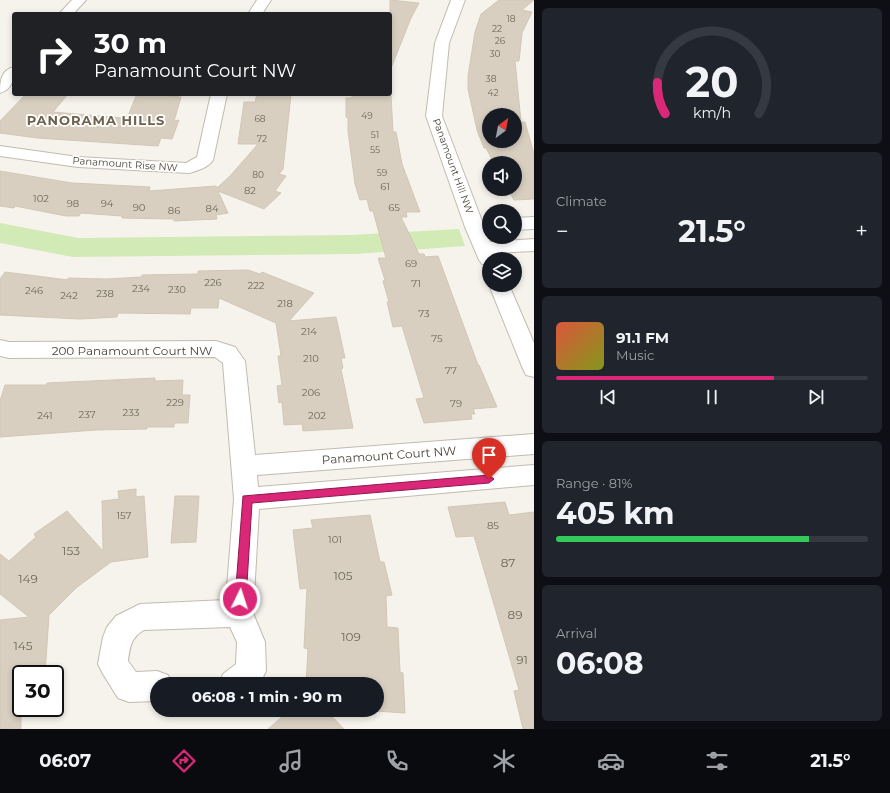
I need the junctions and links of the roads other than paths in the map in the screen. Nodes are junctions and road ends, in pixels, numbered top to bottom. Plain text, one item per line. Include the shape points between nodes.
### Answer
1 (80, 0) edge
2 (264, 0) edge
3 (458, 0) edge
4 (68, 12) edge
5 (256, 12) edge
6 (12, 73) edge
7 (0, 88) edge
8 (219, 96) edge
9 (0, 151) edge
10 (534, 223) edge
11 (522, 224) edge
12 (482, 226) edge
13 (534, 244) edge
14 (496, 252) edge
15 (502, 292) edge
16 (0, 348) edge
17 (534, 369) edge
18 (534, 444) edge
19 (534, 475) edge
20 (245, 482) junction
21 (239, 613) junction
22 (243, 677) edge
23 (150, 686) edge

1 - 4 street
2 - 5 street
3 - 12 street, Panamount Hill NW via 442,43 434,116
6 - 7 street
8 - 9 street, Panamount Rise NW via 205,160 189,168 78,162
10 - 11 street
13 - 14 street
15 - 17 street
16 - 20 street, 200 Panamount Court NW via 216,349 227,353 234,361
18 - 20 street, Panamount Court NW
19 - 20 street
20 - 21 street, 200 Panamount Court NW
21 - 22 street via 251,642 250,671
21 - 23 street via 140,617 126,625 117,637 113,664 129,687

